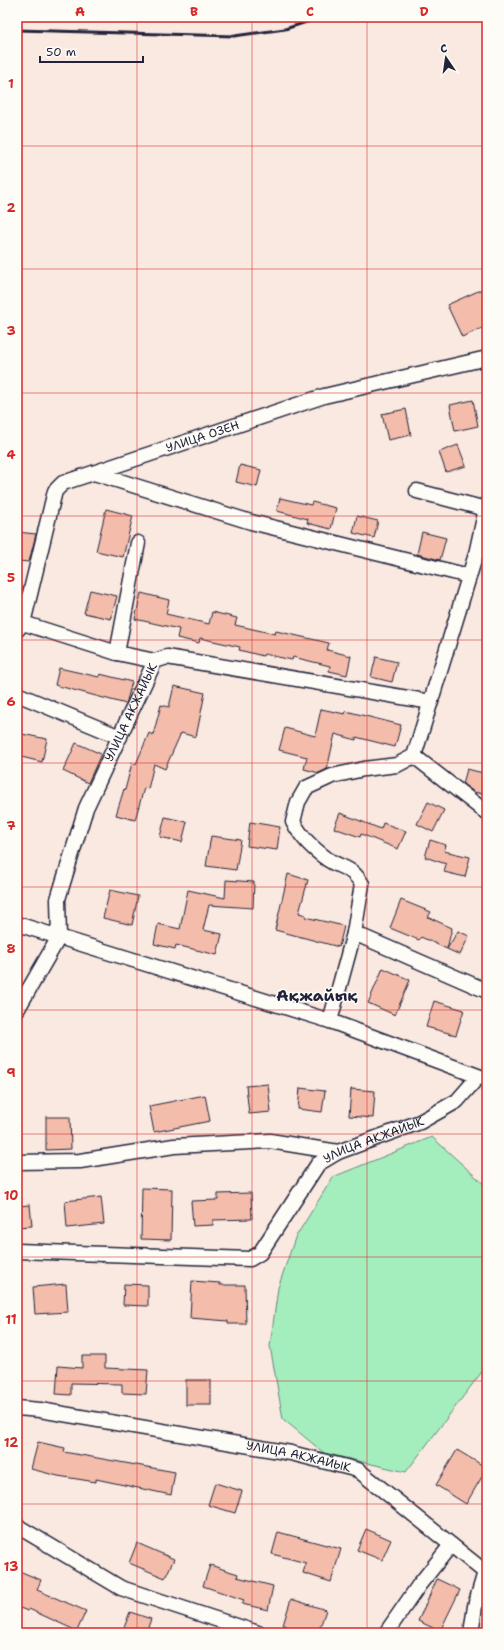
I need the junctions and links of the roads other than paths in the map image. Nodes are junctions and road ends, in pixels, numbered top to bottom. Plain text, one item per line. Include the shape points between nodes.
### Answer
1 (487, 358) edge
2 (94, 473) junction
3 (417, 491) dead end
4 (486, 506) edge
5 (138, 543) dead end
6 (481, 556) edge
7 (469, 576) junction
8 (19, 625) edge
9 (117, 653) junction
10 (156, 661) junction
11 (17, 694) edge
12 (431, 702) junction
13 (120, 736) junction
14 (414, 756) junction
15 (487, 813) edge
16 (17, 924) edge
17 (354, 933) junction
18 (59, 937) junction
19 (487, 991) edge
20 (17, 1010) edge
21 (330, 1021) junction
22 (482, 1078) edge
23 (338, 1152) junction
24 (17, 1162) edge
25 (17, 1251) edge
26 (17, 1408) edge
27 (17, 1526) edge
28 (451, 1545) junction
29 (258, 1633) edge
30 (386, 1633) edge
31 (471, 1633) edge

1 - 2 street, УЛИЦА ОЗЕН via 324,396
2 - 7 street via 251,522
2 - 8 street, УЛИЦА ОЗЕН via 63,483 55,492
3 - 4 street
4 - 6 street
5 - 9 street
6 - 7 street
7 - 12 street
8 - 9 street
9 - 10 street
10 - 12 street, УЛИЦА АКЖАЙЫК via 167,657
10 - 13 street, УЛИЦА АКЖАЙЫК
11 - 13 street
12 - 14 street
13 - 18 street, УЛИЦА АКЖАЙЫК via 86,808 60,891
14 - 15 street
14 - 17 street via 397,765 332,776 306,788 298,802 293,822 305,841 328,860 355,872 362,884
16 - 18 street, УЛИЦА АКЖАЙЫК
17 - 19 street
17 - 21 street
18 - 20 street
18 - 21 street, УЛИЦА АКЖАЙЫК
21 - 22 street, УЛИЦА АКЖАЙЫК
22 - 23 street, УЛИЦА АКЖАЙЫК via 457,1101 420,1122
23 - 24 street via 270,1142 174,1146 80,1161
23 - 25 street, УЛИЦА АКЖАЙЫК via 318,1164 260,1253 250,1259
26 - 28 street, УЛИЦА АКЖАЙЫК via 291,1453 358,1470
27 - 29 street via 121,1588
28 - 30 street
28 - 31 street, УЛИЦА АКЖАЙЫК via 485,1572 474,1606

